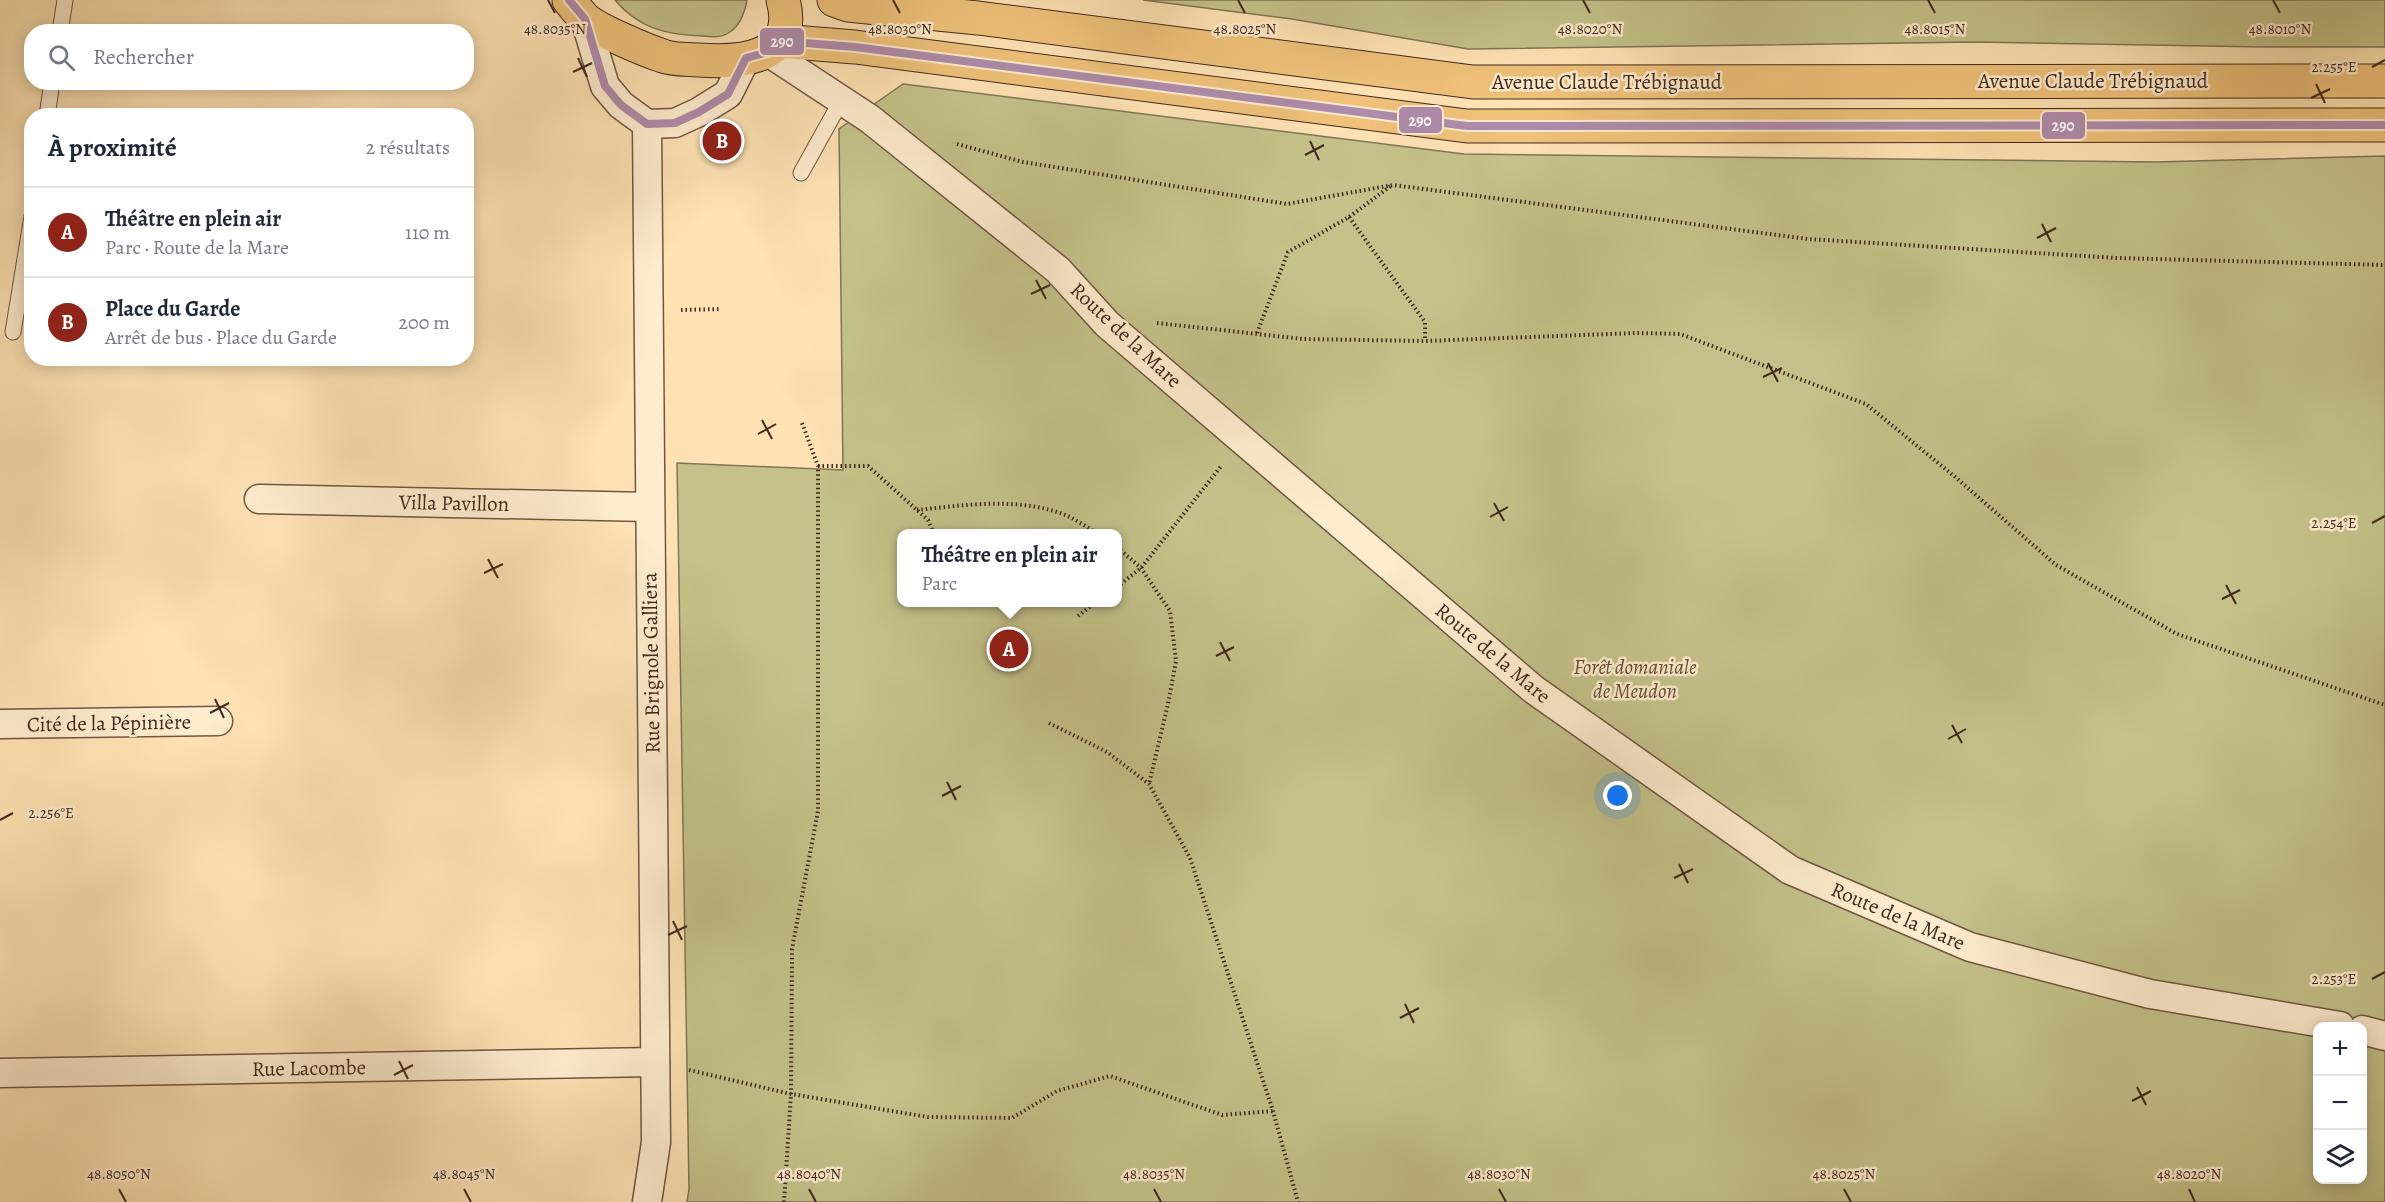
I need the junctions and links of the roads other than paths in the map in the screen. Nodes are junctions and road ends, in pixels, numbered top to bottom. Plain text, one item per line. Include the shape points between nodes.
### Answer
1 (65, 0) edge
2 (783, 0) edge
3 (834, 0) edge
4 (577, 9) edge
5 (972, 9) edge
6 (61, 24) edge
7 (765, 51) junction
8 (2385, 81) edge
9 (51, 90) edge
10 (841, 101) junction
11 (48, 108) edge
12 (647, 124) junction
13 (2385, 125) edge
14 (801, 173) dead end
15 (24, 268) edge
16 (14, 332) dead end
17 (259, 499) dead end
18 (649, 507) junction
19 (218, 721) dead end
20 (0, 724) edge
21 (2316, 1022) edge
22 (2367, 1031) edge
23 (2385, 1036) edge
24 (655, 1062) junction
25 (0, 1073) edge
26 (647, 1202) edge

1 - 6 lane
2 - 7 main road via 786,14
3 - 5 main road, Avenue Claude Trébignaud via 848,5
4 - 7 main road via 621,38 665,57 715,61
4 - 12 street via 605,86 621,105
5 - 8 main road, Avenue Claude Trébignaud via 1473,82
7 - 10 street, Route de la Mare
7 - 12 street via 728,94 675,123
7 - 13 main road via 855,47 1467,126
9 - 11 lane
10 - 14 lane
10 - 21 street, Route de la Mare via 870,119 1059,270 1107,324 1533,689 1790,870 1970,947 2150,994
12 - 18 street, Rue Brignole Galliera
15 - 16 lane
17 - 18 street, Villa Pavillon
18 - 24 street, Rue Brignole Galliera
19 - 20 street, Cité de la Pépinière
22 - 23 street
24 - 25 street, Rue Lacombe
24 - 26 street, Rue Brignole Galliera via 656,1142

